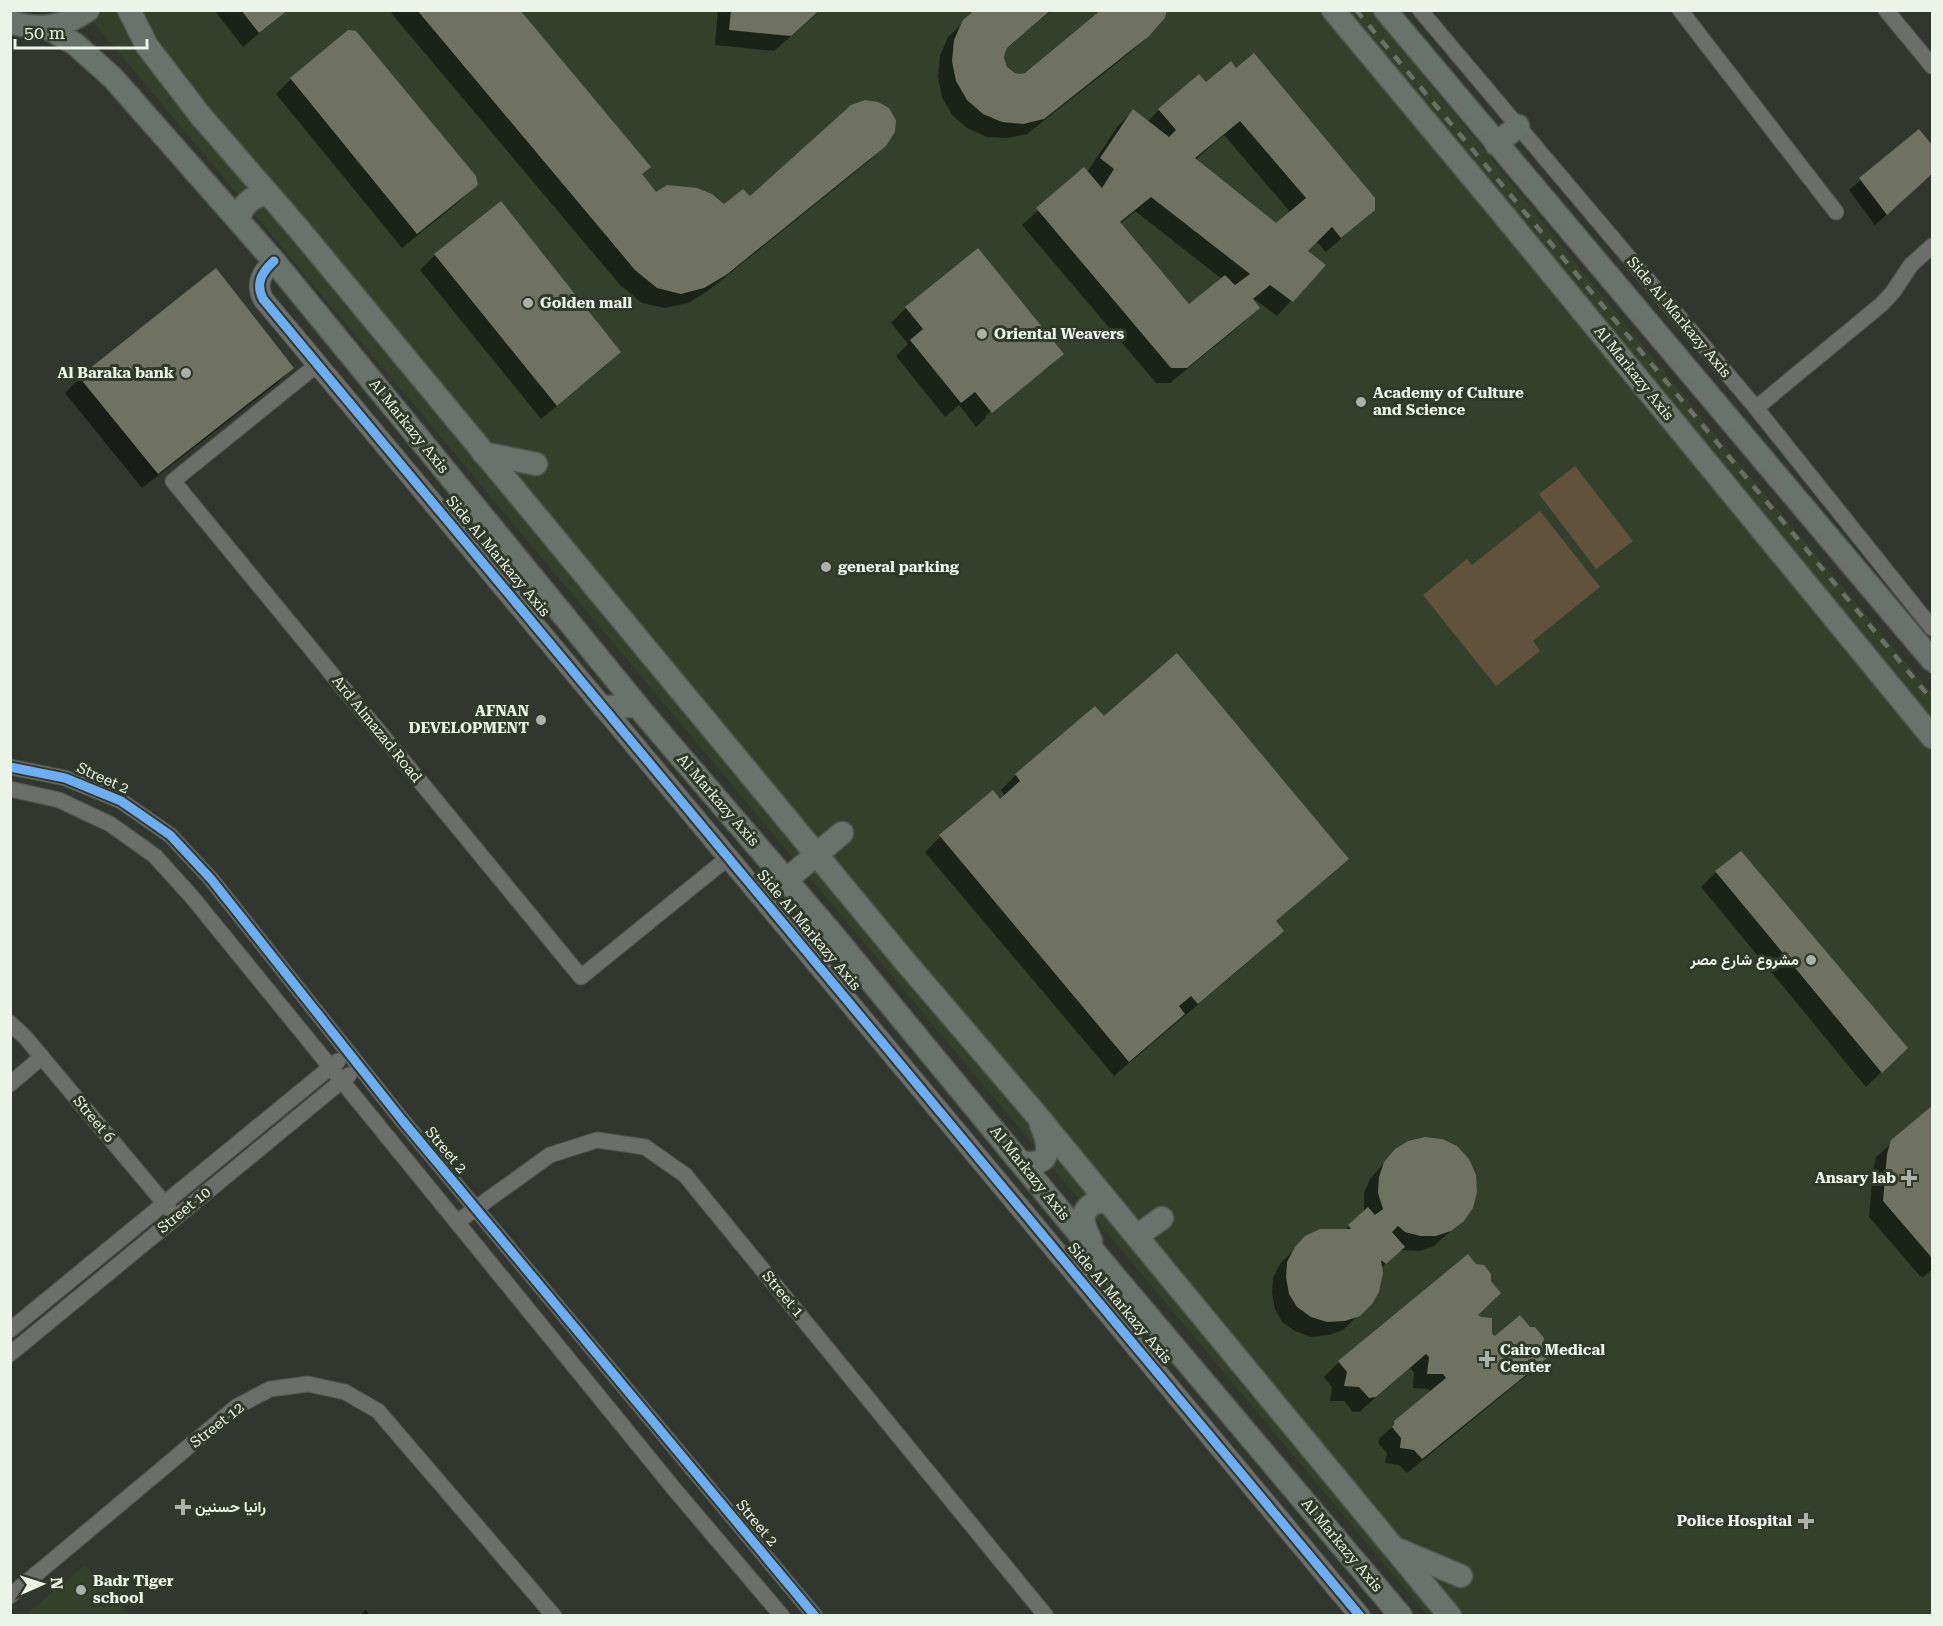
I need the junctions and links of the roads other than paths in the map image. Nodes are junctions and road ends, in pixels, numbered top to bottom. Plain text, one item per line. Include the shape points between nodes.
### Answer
1 (88, 10) edge
2 (129, 10) edge
3 (1333, 10) edge
4 (1385, 10) edge
5 (1420, 10) edge
6 (1680, 10) edge
7 (1886, 10) edge
8 (24, 27) edge
9 (1932, 66) edge
10 (1518, 126) junction
11 (1496, 144) junction
12 (268, 194) junction
13 (1836, 212) dead end
14 (239, 220) junction
15 (1932, 246) edge
16 (274, 261) junction
17 (318, 364) junction
18 (1756, 408) junction
19 (483, 453) junction
20 (536, 464) dead end
21 (1932, 628) edge
22 (1932, 660) edge
23 (637, 706) junction
24 (604, 707) junction
25 (1932, 737) edge
26 (10, 767) edge
27 (66, 778) junction
28 (10, 789) edge
29 (59, 800) junction
30 (842, 833) dead end
31 (815, 854) junction
32 (729, 857) junction
33 (786, 880) junction
34 (10, 1023) edge
35 (348, 1054) junction
36 (42, 1057) junction
37 (331, 1067) junction
38 (359, 1067) junction
39 (341, 1081) junction
40 (10, 1084) edge
41 (1034, 1112) junction
42 (1022, 1162) junction
43 (164, 1203) junction
44 (1108, 1203) junction
45 (475, 1208) junction
46 (176, 1217) junction
47 (1162, 1218) dead end
48 (457, 1222) junction
49 (1137, 1236) junction
50 (1095, 1253) junction
51 (10, 1330) edge
52 (10, 1354) edge
53 (1396, 1549) junction
54 (1461, 1576) dead end
55 (10, 1596) edge
56 (554, 1616) edge
57 (782, 1616) edge
58 (815, 1616) edge
59 (1046, 1616) edge
60 (1360, 1616) edge
61 (1401, 1616) edge
62 (1450, 1616) edge

1 - 8 main road via 63,24
2 - 12 main road via 147,46
3 - 25 main road, Al Markazy Axis
4 - 11 main road
5 - 10 street, Side Al Markazy Axis
6 - 13 street
7 - 9 street
8 - 14 main road, Al Markazy Axis via 75,44 101,66
10 - 11 main road
10 - 18 street, Side Al Markazy Axis
11 - 22 main road
12 - 14 main road via 248,201
12 - 19 main road
14 - 16 main road, Al Markazy Axis
15 - 18 street via 1911,265 1882,304
16 - 17 street, Side Al Markazy Axis via 261,276 259,292
16 - 23 main road, Al Markazy Axis
17 - 24 street, Side Al Markazy Axis
17 - 32 street, Ard Almazad Road via 173,481 581,977
18 - 21 street, Side Al Markazy Axis
19 - 20 main road
19 - 31 main road
23 - 24 main road
23 - 33 main road, Al Markazy Axis
24 - 32 street, Side Al Markazy Axis
26 - 27 street, Street 2
27 - 29 street
27 - 35 street, Street 2 via 121,801 170,835 211,879
28 - 29 street
29 - 37 street via 110,824 155,856
30 - 31 main road
31 - 33 main road
31 - 41 main road
32 - 60 street, Side Al Markazy Axis
33 - 42 main road, Al Markazy Axis
34 - 36 street, Street 6
35 - 37 street, Street 10
35 - 38 street, Street 2
36 - 40 street
36 - 43 street, Street 6
37 - 39 street
37 - 43 street, Street 10
38 - 39 street, Street 10
38 - 45 street, Street 2
39 - 46 street, Street 10
39 - 48 street
41 - 42 main road via 1048,1141 1048,1151 1039,1161
41 - 44 main road
42 - 50 main road, Al Markazy Axis
43 - 46 street, Street 6
43 - 51 street, Street 10
44 - 49 main road
44 - 50 main road via 1097,1202 1084,1212
45 - 48 street, Street 1
45 - 58 street, Street 2
45 - 59 street, Street 1 via 550,1155 597,1140 645,1148 685,1175
46 - 52 street, Street 10
47 - 49 main road
48 - 57 street
49 - 53 main road
50 - 61 main road, Al Markazy Axis
53 - 54 main road
53 - 62 main road
55 - 56 street, Street 12 via 236,1407 270,1389 308,1384 345,1392 378,1411

